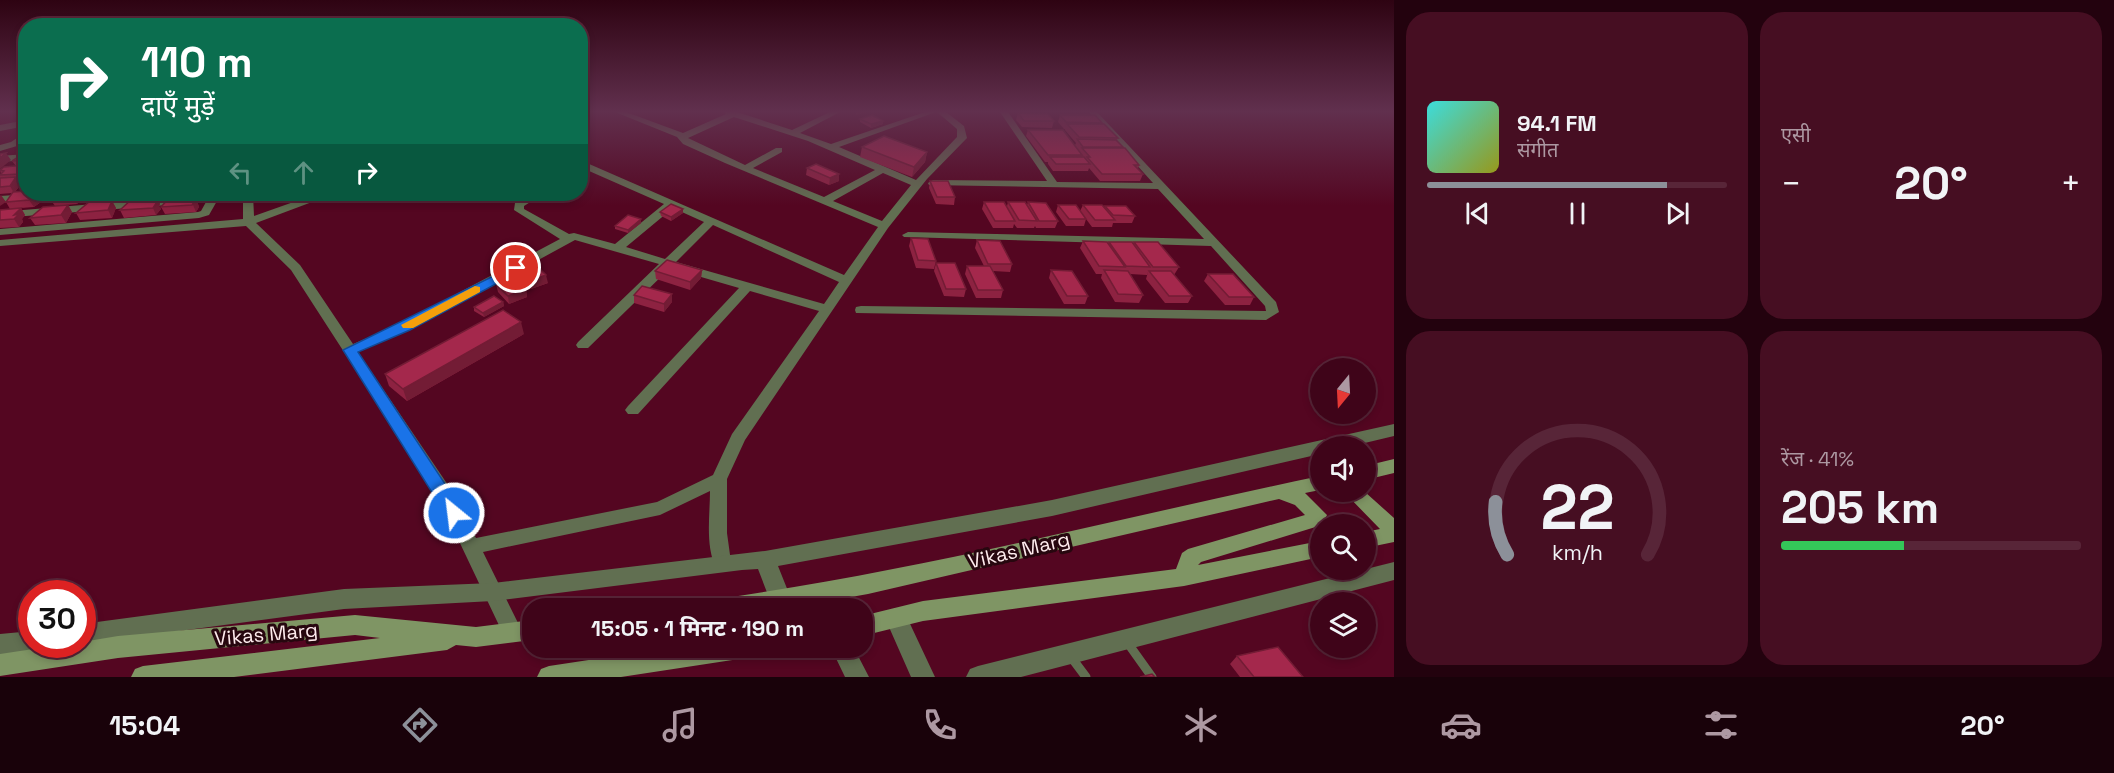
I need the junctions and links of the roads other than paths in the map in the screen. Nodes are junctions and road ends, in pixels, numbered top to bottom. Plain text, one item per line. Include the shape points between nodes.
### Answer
1 (15, 144) edge
2 (690, 144) edge
3 (822, 144) edge
4 (841, 144) edge
5 (957, 144) edge
6 (1026, 144) edge
7 (1122, 144) edge
8 (831, 147) junction
9 (0, 148) edge
10 (778, 150) dead end
11 (18, 157) edge
12 (0, 159) edge
13 (18, 162) edge
14 (588, 167) edge
15 (746, 168) junction
16 (883, 169) junction
17 (5, 174) edge
18 (922, 184) junction
19 (1054, 184) junction
20 (1161, 186) junction
21 (18, 193) edge
22 (13, 198) junction
23 (18, 198) edge
24 (0, 199) edge
25 (50, 201) edge
26 (92, 201) edge
27 (131, 201) edge
28 (150, 201) edge
29 (171, 201) edge
30 (212, 201) edge
31 (248, 201) edge
32 (305, 201) edge
33 (526, 201) edge
34 (823, 202) junction
35 (671, 204) junction
36 (127, 205) junction
37 (85, 208) junction
38 (0, 210) edge
39 (38, 212) junction
40 (0, 215) edge
41 (159, 218) junction
42 (113, 222) junction
43 (249, 222) junction
44 (710, 222) junction
45 (72, 225) junction
46 (884, 226) junction
47 (21, 230) junction
48 (0, 232) edge
49 (908, 235) dead end
50 (62, 238) junction
51 (568, 239) junction
52 (0, 243) edge
53 (1214, 243) junction
54 (618, 248) junction
55 (667, 264) junction
56 (846, 280) junction
57 (747, 287) junction
58 (826, 309) junction
59 (861, 310) dead end
60 (583, 345) dead end
61 (350, 350) junction
62 (633, 410) dead end
63 (1394, 430) edge
64 (1368, 436) edge
65 (1310, 449) edge
66 (1394, 466) edge
67 (1376, 470) edge
68 (719, 479) junction
69 (1310, 485) edge
70 (1279, 491) junction
71 (1363, 502) edge
72 (1394, 532) edge
73 (1376, 537) edge
74 (471, 547) junction
75 (1310, 551) edge
76 (765, 560) junction
77 (722, 562) junction
78 (1394, 571) edge
79 (1184, 577) junction
80 (493, 592) junction
81 (780, 598) edge
82 (796, 598) edge
83 (896, 618) junction
84 (873, 623) edge
85 (522, 631) edge
86 (96, 632) edge
87 (522, 632) edge
88 (476, 637) junction
89 (1125, 639) junction
90 (18, 642) edge
91 (0, 645) edge
92 (1069, 654) junction
93 (673, 658) edge
94 (847, 658) edge
95 (0, 665) edge
96 (143, 677) edge
97 (549, 677) edge
98 (856, 677) edge
99 (922, 677) edge
100 (978, 677) edge
101 (1086, 677) edge
102 (1152, 677) edge

1 - 9 street
2 - 15 street
3 - 8 street
4 - 8 street
5 - 18 street
6 - 19 street
7 - 20 street
8 - 16 street
10 - 15 street
11 - 12 street
13 - 17 street
14 - 35 street
15 - 34 street
16 - 18 street
16 - 34 street
18 - 19 street
18 - 46 street
19 - 20 street
20 - 53 street
21 - 22 street
22 - 23 street
22 - 24 street
22 - 38 street
25 - 39 street
26 - 37 street
27 - 36 street
28 - 36 street
29 - 41 street
30 - 41 street via 205,213
31 - 43 street
32 - 43 street
33 - 51 street via 519,205 519,210
34 - 46 street
35 - 44 street
35 - 54 street
36 - 37 street
36 - 42 street
37 - 39 street
37 - 45 street
39 - 40 street
39 - 47 street
41 - 42 street
42 - 45 street
43 - 50 street
43 - 61 street via 296,268
44 - 55 street
44 - 56 street
45 - 47 street
45 - 50 street
46 - 56 street
47 - 48 street
49 - 53 street
50 - 52 street
51 - 54 street via 580,236
51 - 61 street via 405,327
53 - 59 street via 1272,305 1273,312 1266,316
54 - 55 street
55 - 57 street
55 - 60 street
56 - 58 street
57 - 58 street
57 - 62 street
58 - 68 street via 738,438
61 - 74 street via 446,496
63 - 64 street
65 - 76 street via 1052,508
66 - 67 main road
68 - 74 street via 660,508
68 - 77 street
69 - 70 main road, Vikas Marg
70 - 79 main road via 1307,505 1317,515 1315,520 1195,555 1187,563
70 - 82 main road, Vikas Marg
71 - 72 main road
72 - 73 main road
74 - 80 street
75 - 79 main road
76 - 77 street
76 - 81 street
77 - 80 street
78 - 89 street
79 - 83 main road via 923,611
80 - 85 street
80 - 86 street via 344,599
83 - 84 main road
83 - 99 street
87 - 88 main road, Vikas Marg
88 - 95 main road, Vikas Marg via 355,625 118,647
88 - 96 main road
89 - 92 street
89 - 102 lane
90 - 91 street
92 - 100 street
92 - 101 lane
93 - 97 main road
94 - 98 street

